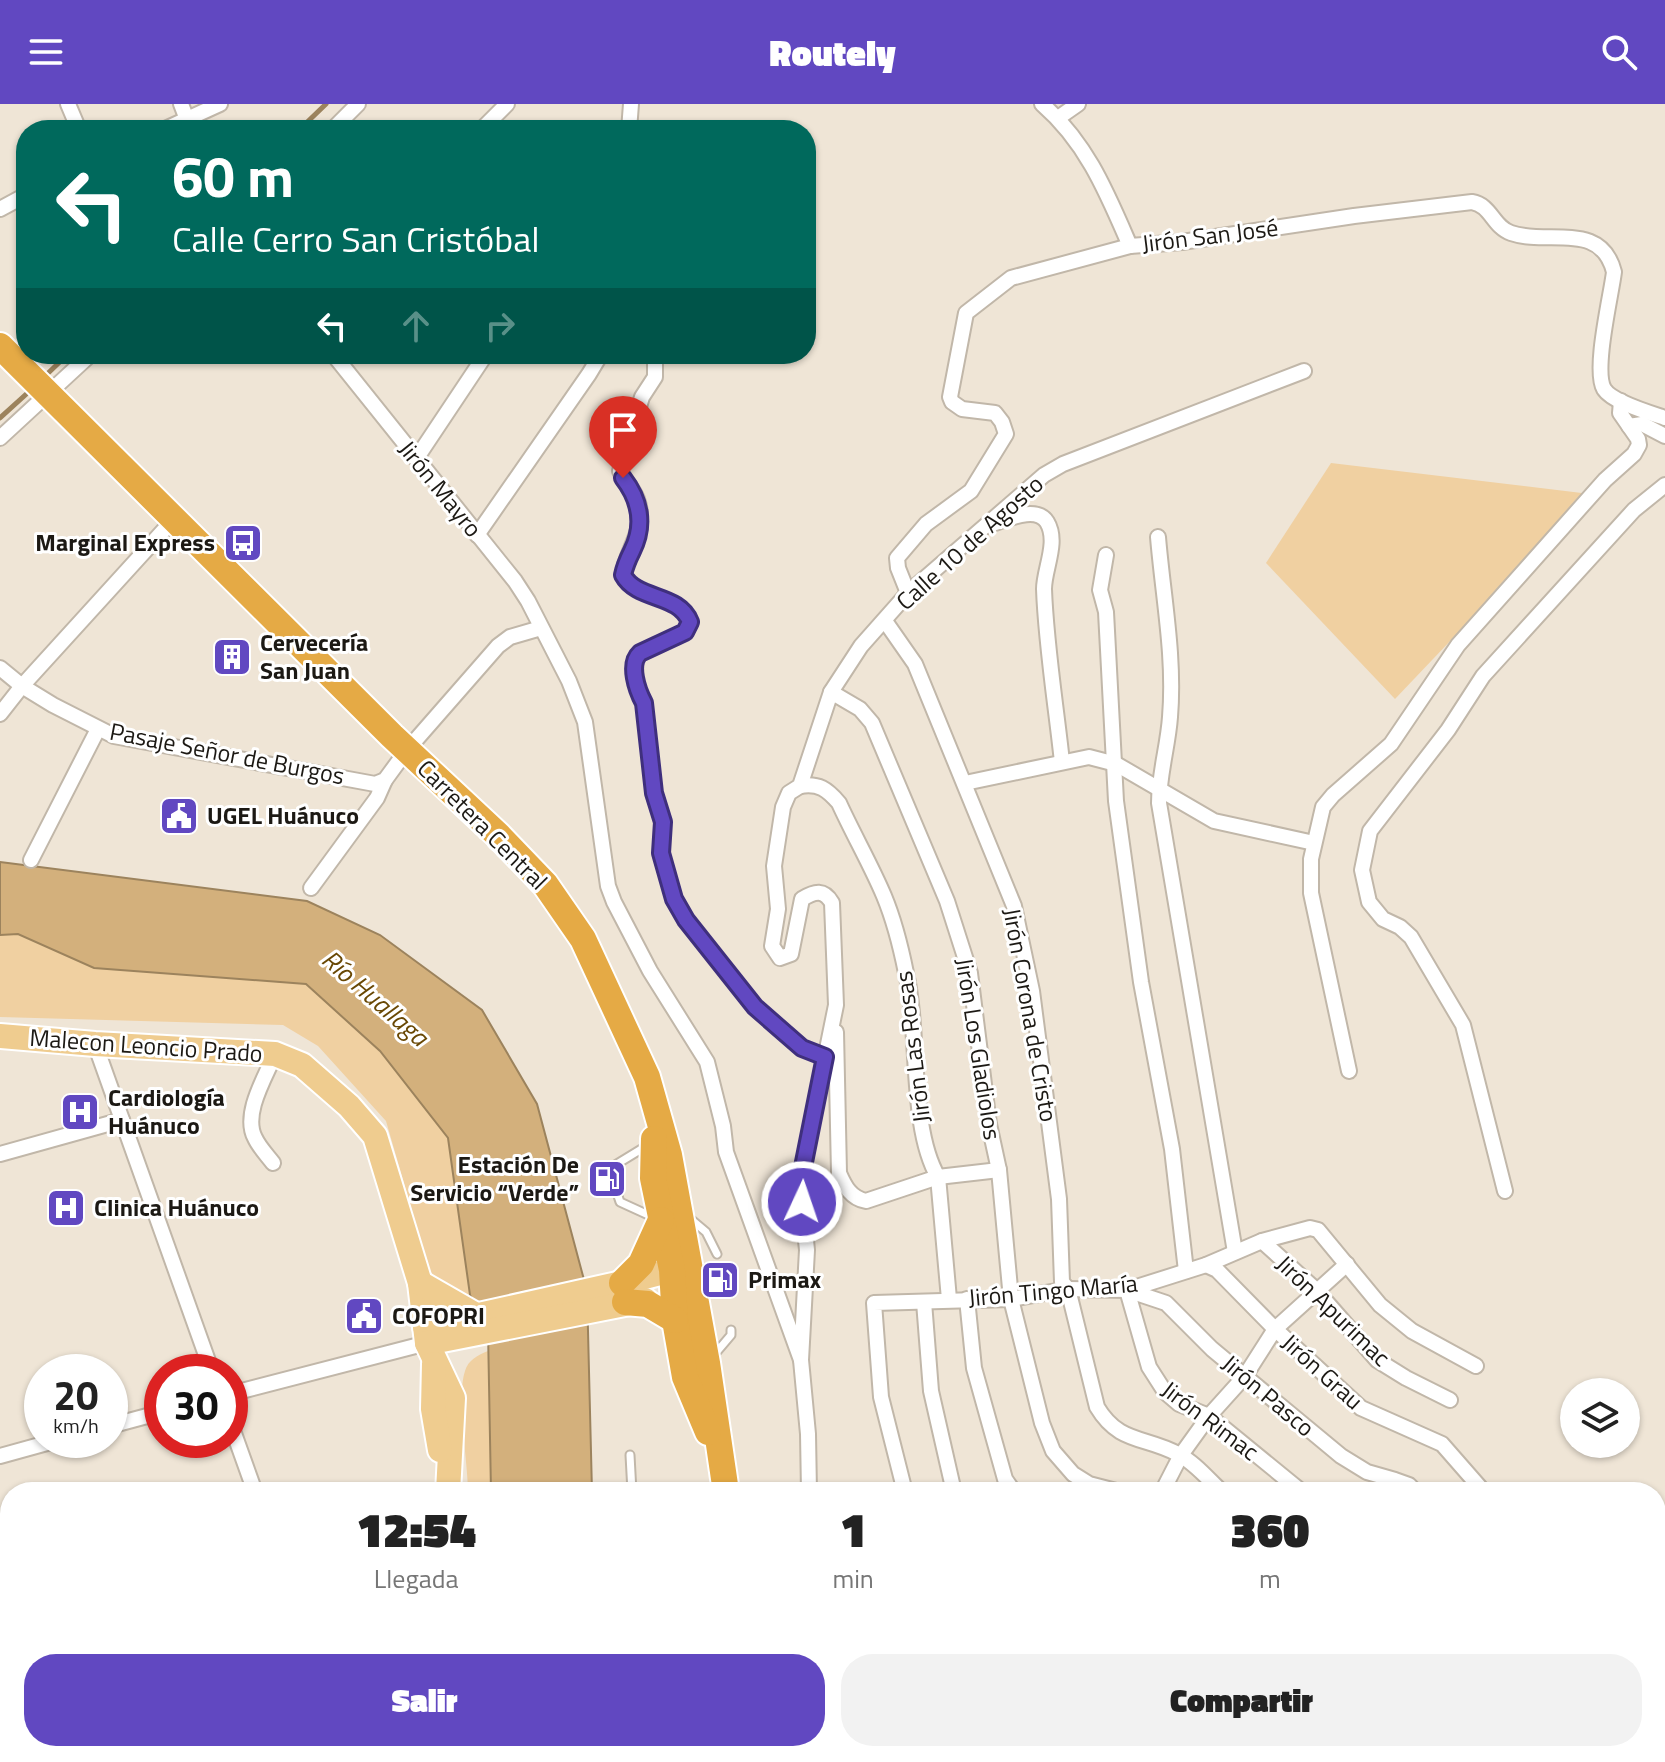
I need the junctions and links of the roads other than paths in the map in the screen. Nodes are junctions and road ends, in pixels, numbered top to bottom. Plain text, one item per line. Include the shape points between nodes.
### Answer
1 (220, 104) edge
2 (358, 104) edge
3 (507, 104) edge
4 (1042, 104) edge
5 (1078, 104) edge
6 (1058, 118) junction
7 (196, 120) edge
8 (342, 120) edge
9 (491, 120) edge
10 (1130, 246) junction
11 (0, 346) edge
12 (16, 362) edge
13 (18, 364) edge
14 (80, 364) edge
15 (341, 364) edge
16 (479, 364) edge
17 (595, 364) edge
18 (655, 364) edge
19 (1304, 371) dead end
20 (47, 393) junction
21 (1621, 401) junction
22 (1665, 418) edge
23 (1629, 426) junction
24 (1665, 436) edge
25 (0, 438) edge
26 (416, 459) junction
27 (1665, 485) edge
28 (174, 519) junction
29 (988, 525) junction
30 (477, 535) junction
31 (1158, 537) dead end
32 (1106, 555) dead end
33 (908, 593) junction
34 (885, 621) junction
35 (541, 628) junction
36 (0, 668) edge
37 (22, 686) junction
38 (831, 692) junction
39 (0, 714) edge
40 (98, 729) junction
41 (407, 750) junction
42 (1062, 762) junction
43 (1116, 764) junction
44 (385, 780) junction
45 (965, 783) junction
46 (800, 786) junction
47 (1159, 789) junction
48 (1314, 843) junction
49 (31, 860) dead end
50 (311, 888) dead end
51 (836, 1005) junction
52 (0, 1036) edge
53 (95, 1044) junction
54 (275, 1054) junction
55 (825, 1057) junction
56 (1349, 1071) dead end
57 (654, 1099) junction
58 (122, 1120) junction
59 (654, 1142) junction
60 (0, 1154) edge
61 (273, 1163) dead end
62 (999, 1170) junction
63 (613, 1171) dead end
64 (938, 1177) junction
65 (1505, 1191) dead end
66 (617, 1193) dead end
67 (670, 1214) junction
68 (1262, 1241) junction
69 (1235, 1252) junction
70 (717, 1254) dead end
71 (1347, 1264) junction
72 (1206, 1265) junction
73 (1186, 1271) junction
74 (420, 1283) junction
75 (1068, 1289) junction
76 (1127, 1290) junction
77 (1316, 1290) junction
78 (679, 1292) junction
79 (616, 1294) junction
80 (949, 1299) junction
81 (967, 1299) junction
82 (1011, 1299) junction
83 (924, 1302) junction
84 (478, 1320) junction
85 (1275, 1329) junction
86 (731, 1330) dead end
87 (429, 1342) junction
88 (206, 1354) edge
89 (801, 1360) junction
90 (707, 1363) junction
91 (1476, 1366) dead end
92 (1245, 1376) junction
93 (248, 1389) edge
94 (1450, 1400) dead end
95 (1209, 1416) junction
96 (24, 1449) edge
97 (630, 1455) dead end
98 (1181, 1455) junction
99 (0, 1456) edge
100 (243, 1458) edge
101 (251, 1482) edge
102 (448, 1482) edge
103 (631, 1482) edge
104 (725, 1482) edge
105 (809, 1482) edge
106 (902, 1482) edge
107 (952, 1482) edge
108 (1007, 1482) edge
109 (1086, 1482) edge
110 (1167, 1482) edge
111 (1211, 1482) edge
112 (1290, 1482) edge
113 (1401, 1482) edge
114 (1475, 1482) edge

1 - 7 street
2 - 8 street
3 - 9 street
4 - 6 street
5 - 6 street
6 - 10 street via 1098,173
10 - 21 street, Jirón San José via 1481,204 1503,230 1594,242 1611,258 1614,272 1599,368 1603,388
10 - 33 street, Jirón San José via 1011,278 966,313 950,397 962,409 995,413 1006,434 971,491 926,524 901,552 897,563
11 - 12 highway, Carretera Central
13 - 20 highway, Carretera Central
14 - 20 street
15 - 26 street, Jirón Mayro
16 - 26 street
17 - 30 street
18 - 55 street via 655,377 642,397 620,471 639,504 639,530 623,575 634,587 678,607 690,622 685,632 640,653 633,665 663,822 660,840 666,874 686,920 755,1007 802,1048
19 - 29 street, Calle 10 de Agosto via 1063,464
20 - 25 street
20 - 28 highway, Carretera Central
21 - 22 street
21 - 23 street via 1620,413
23 - 24 street via 1642,424
23 - 48 street via 1639,445 1634,454 1458,645 1391,744 1323,807
26 - 30 street, Jirón Mayro
27 - 65 street via 1634,510 1483,676 1370,831 1362,870 1369,902 1383,919 1411,937 1463,1025
28 - 37 street
28 - 41 highway, Carretera Central
29 - 33 street, Calle 10 de Agosto
29 - 42 street via 1038,515 1050,530 1044,586
30 - 35 street, Jirón Mayro via 528,601
31 - 47 street via 1171,678
32 - 43 street via 1100,590
33 - 34 street, Calle 10 de Agosto
34 - 38 street, Calle 10 de Agosto
34 - 45 street, Jirón Corona de Cristo via 915,664
35 - 41 street via 498,646
35 - 89 street, Jirón Mayro via 585,722 608,886 650,971 707,1062 726,1152
36 - 37 street, Pasaje Señor de Burgos
37 - 39 street
37 - 40 street, Pasaje Señor de Burgos
38 - 46 street, Calle 10 de Agosto
38 - 62 street, Jirón Los Gladiolos via 872,723 947,901 970,973
40 - 44 street, Pasaje Señor de Burgos via 375,784
40 - 49 street
41 - 44 street
41 - 57 highway, Carretera Central via 545,884 583,939
42 - 43 street via 1089,757
42 - 45 street
43 - 47 street
43 - 73 street via 1121,842 1172,1149
44 - 50 street
45 - 75 street, Jirón Corona de Cristo via 1014,906 1032,991 1059,1199 1062,1282
46 - 51 street, Calle 10 de Agosto via 789,793 783,807 774,866 778,909 772,946 780,958 791,954 802,899 813,892 828,896
46 - 64 street, Jirón Las Rosas via 827,789 839,803 885,898 907,974 920,1116
47 - 48 street via 1214,821
47 - 69 street
48 - 56 street via 1311,893
51 - 55 street, Calle 10 de Agosto
51 - 64 street via 839,1173 845,1187 866,1201
52 - 53 main road, Malecon Leoncio Prado
53 - 54 main road, Malecon Leoncio Prado
53 - 58 street
54 - 61 street via 251,1126
54 - 74 main road, Malecon Leoncio Prado via 302,1065 375,1136
55 - 89 street, Calle 10 de Agosto via 802,1172 807,1250
57 - 59 highway
57 - 67 highway, Carretera Central via 669,1155
58 - 60 street
58 - 88 street
59 - 63 lane
59 - 67 highway via 653,1178
62 - 64 street
62 - 82 street, Jirón Los Gladiolos
64 - 80 street, Jirón Las Rosas
66 - 67 lane via 620,1202
67 - 70 lane via 706,1232
67 - 78 highway
67 - 79 highway
68 - 69 street, Jirón Tingo María
68 - 71 street, Jirón Tingo María via 1318,1230
68 - 77 street, Jirón Apurimac
69 - 72 street, Jirón Tingo María
71 - 77 street
71 - 91 street via 1400,1322
72 - 73 street, Jirón Tingo María
72 - 85 street, Jirón Grau
73 - 76 street, Jirón Tingo María
74 - 84 main road
74 - 87 main road, Malecon Leoncio Prado
75 - 76 street, Jirón Tingo María
75 - 82 street, Jirón Tingo María
75 - 98 street, Jirón Corona de Cristo via 1097,1407 1106,1422 1118,1432
76 - 92 street, Jirón Pasco via 1166,1303
76 - 95 street, Jirón Rimac via 1155,1379 1179,1404
77 - 85 street
77 - 94 street, Jirón Apurimac via 1377,1360
78 - 79 main road
78 - 79 highway via 648,1304
78 - 90 highway
78 - 104 highway via 685,1377
79 - 84 main road
80 - 81 street, Jirón Tingo María
80 - 83 street, Jirón Tingo María
81 - 82 street, Jirón Tingo María
81 - 108 street via 974,1368
82 - 109 street, Jirón Los Gladiolos via 1053,1451
83 - 106 street, Jirón Tingo María via 874,1303 881,1397
83 - 107 street via 931,1391
84 - 87 main road
85 - 92 street
85 - 114 street, Jirón Grau via 1361,1408 1442,1444
86 - 90 lane
87 - 93 street
87 - 102 main road, Malecon Leoncio Prado via 453,1398
89 - 105 street
90 - 104 highway
92 - 95 street
92 - 113 street, Jirón Pasco via 1341,1456 1367,1472
95 - 98 street
95 - 112 street, Jirón Rimac
96 - 99 street
97 - 103 lane
98 - 110 street
98 - 111 street
100 - 101 street

